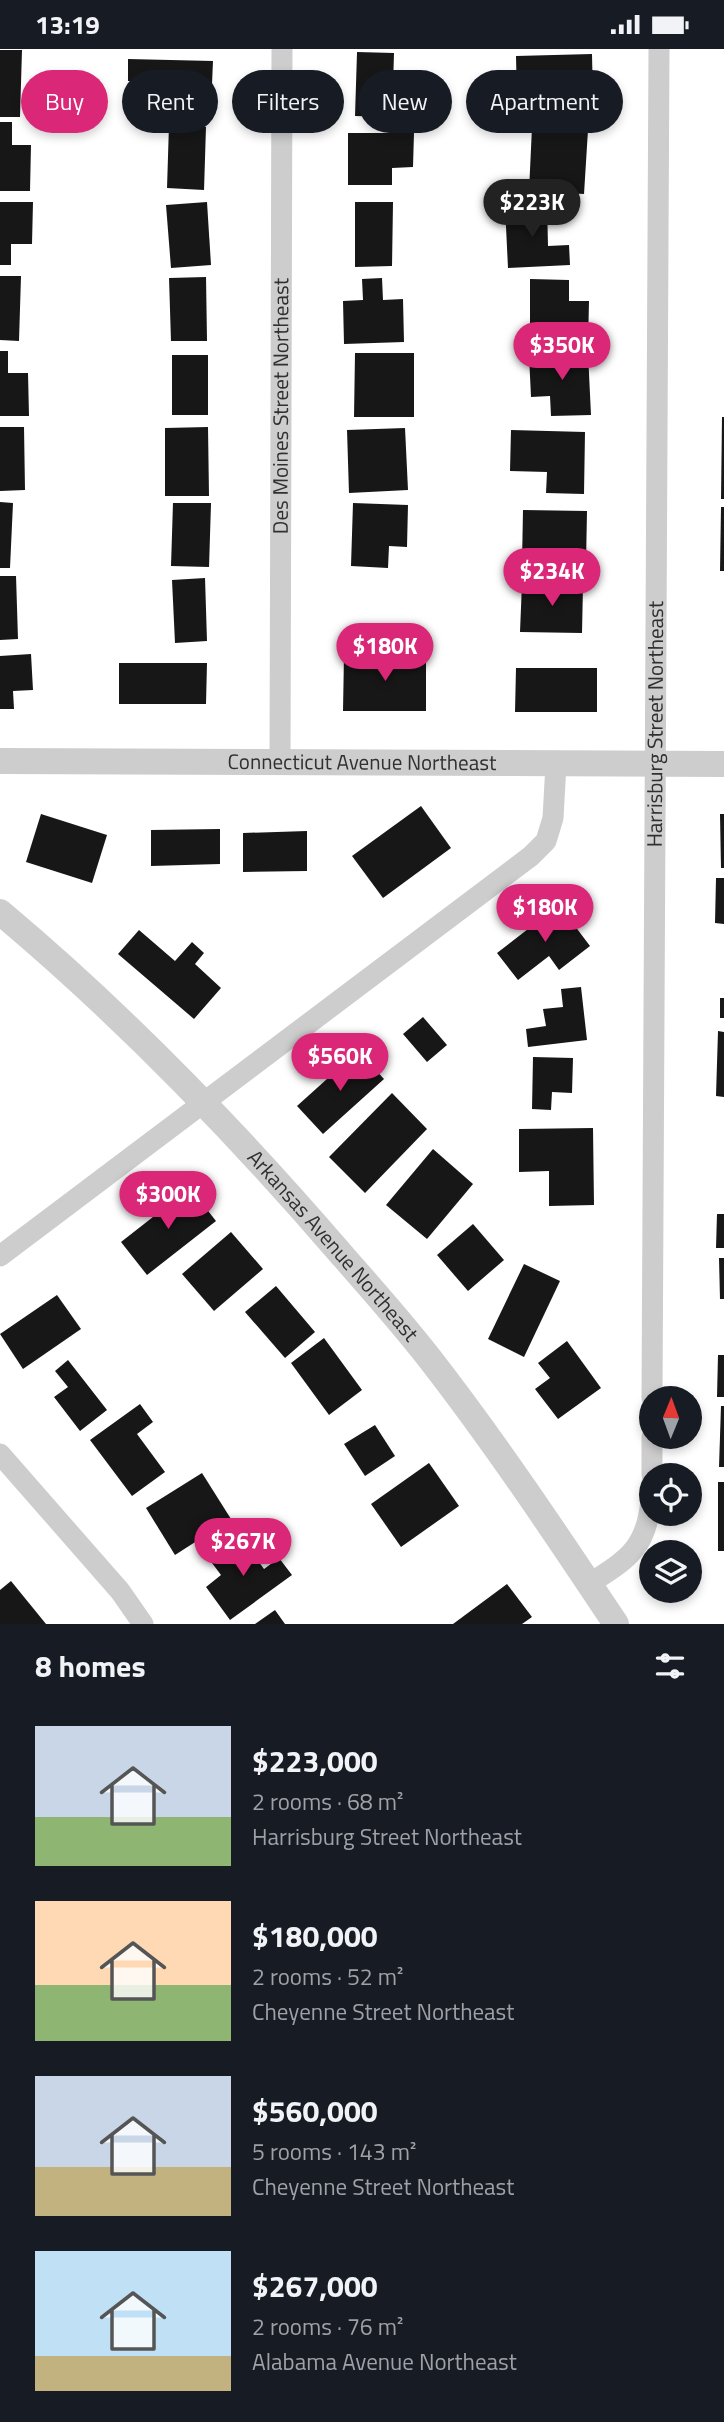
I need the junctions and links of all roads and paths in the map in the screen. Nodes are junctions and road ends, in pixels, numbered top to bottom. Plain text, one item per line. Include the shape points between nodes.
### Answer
1 (282, 49) edge
2 (659, 49) edge
3 (0, 761) edge
4 (280, 763) junction
5 (556, 764) junction
6 (654, 764) junction
7 (724, 764) edge
8 (0, 912) edge
9 (204, 1103) junction
10 (0, 1256) edge
11 (652, 1386) edge
12 (0, 1454) edge
13 (647, 1526) edge
14 (589, 1584) junction
15 (143, 1624) edge
16 (615, 1624) edge

1 - 4 street, Des Moines Street Northeast
2 - 6 street, Harrisburg Street Northeast
3 - 4 street, Connecticut Avenue Northeast
4 - 5 street, Connecticut Avenue Northeast
5 - 6 street, Connecticut Avenue Northeast
5 - 9 street via 553,818 546,841 531,856
6 - 7 street, Connecticut Avenue Northeast
6 - 11 street, Harrisburg Street Northeast
8 - 9 street, Arkansas Avenue Northeast
9 - 10 street
9 - 14 street, Arkansas Avenue Northeast via 275,1177 429,1357
12 - 15 street via 120,1591
13 - 14 street via 637,1548
14 - 16 street, Arkansas Avenue Northeast

